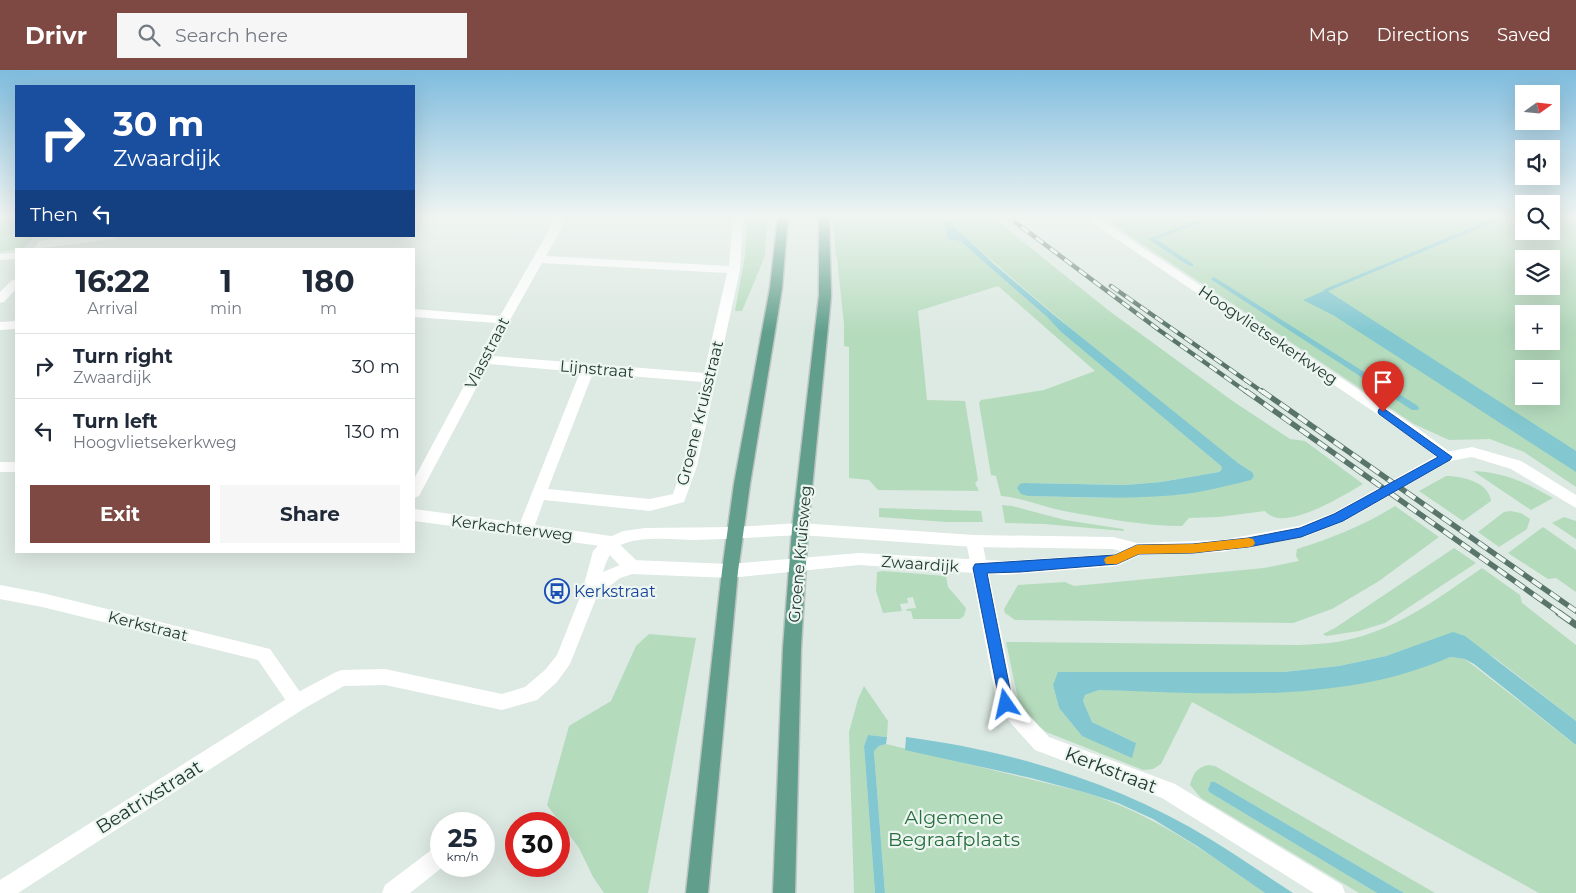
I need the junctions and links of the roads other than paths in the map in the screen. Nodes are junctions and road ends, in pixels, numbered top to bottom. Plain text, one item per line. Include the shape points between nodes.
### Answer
1 (542, 254) edge
2 (735, 254) edge
3 (779, 254) edge
4 (824, 254) edge
5 (1145, 254) edge
6 (15, 256) edge
7 (0, 257) edge
8 (539, 259) junction
9 (734, 270) junction
10 (15, 284) edge
11 (0, 298) edge
12 (415, 313) edge
13 (504, 320) junction
14 (15, 325) edge
15 (0, 326) edge
16 (485, 360) junction
17 (588, 369) junction
18 (708, 378) junction
19 (1446, 457) junction
20 (0, 467) edge
21 (15, 467) edge
22 (415, 490) edge
23 (538, 494) junction
24 (1576, 502) edge
25 (415, 515) edge
26 (800, 529) junction
27 (525, 530) junction
28 (735, 533) junction
29 (974, 541) junction
30 (609, 544) junction
31 (1137, 549) junction
32 (797, 564) junction
33 (632, 567) junction
34 (730, 571) junction
35 (981, 573) junction
36 (0, 592) edge
37 (590, 592) junction
38 (298, 702) junction
39 (430, 863) edge
40 (0, 892) edge
41 (393, 893) edge
42 (697, 893) edge
43 (784, 893) edge
44 (1334, 893) edge

1 - 8 street, Vlasstraat
2 - 9 street, Groene Kruisstraat
3 - 28 main road
4 - 26 main road, Groene Kruisweg via 825,296
5 - 19 street, Hoogvlietsekerkweg
6 - 7 street
8 - 9 street
8 - 13 street, Vlasstraat
9 - 18 street, Groene Kruisstraat
10 - 11 street
12 - 13 street
13 - 16 street, Vlasstraat
14 - 15 street
16 - 17 street, Lijnstraat
16 - 22 street, Vlasstraat
17 - 18 street, Lijnstraat
17 - 23 street
18 - 23 street, Groene Kruisstraat via 690,466 679,498 650,505
19 - 24 street, Zwaardijk via 1472,452 1516,465
19 - 31 street, Zwaardijk via 1339,518 1301,532 1222,546
20 - 21 street
23 - 27 street
25 - 27 street, Kerkachterweg
26 - 28 street, Zwaardijk
26 - 29 street, Zwaardijk
26 - 32 main road, Groene Kruisweg
27 - 30 street, Kerkachterweg via 605,540
28 - 30 street via 645,534 623,537
28 - 34 main road
29 - 31 street, Zwaardijk via 1113,543
29 - 35 street, Kerkstraat
30 - 33 street, Kerkachterweg
30 - 37 street via 599,556
31 - 35 street, Zwaardijk via 1117,560
32 - 34 street, Zwaardijk
32 - 35 street, Zwaardijk via 859,559
32 - 43 main road, Groene Kruisweg
33 - 34 street
33 - 37 street via 614,573
34 - 42 main road
35 - 44 street, Kerkstraat via 1006,704 1042,744 1168,792
36 - 38 street, Kerkstraat via 264,654
37 - 38 street via 564,659 551,676 530,694 502,702 385,677 342,678
38 - 40 street, Beatrixstraat
39 - 41 street

